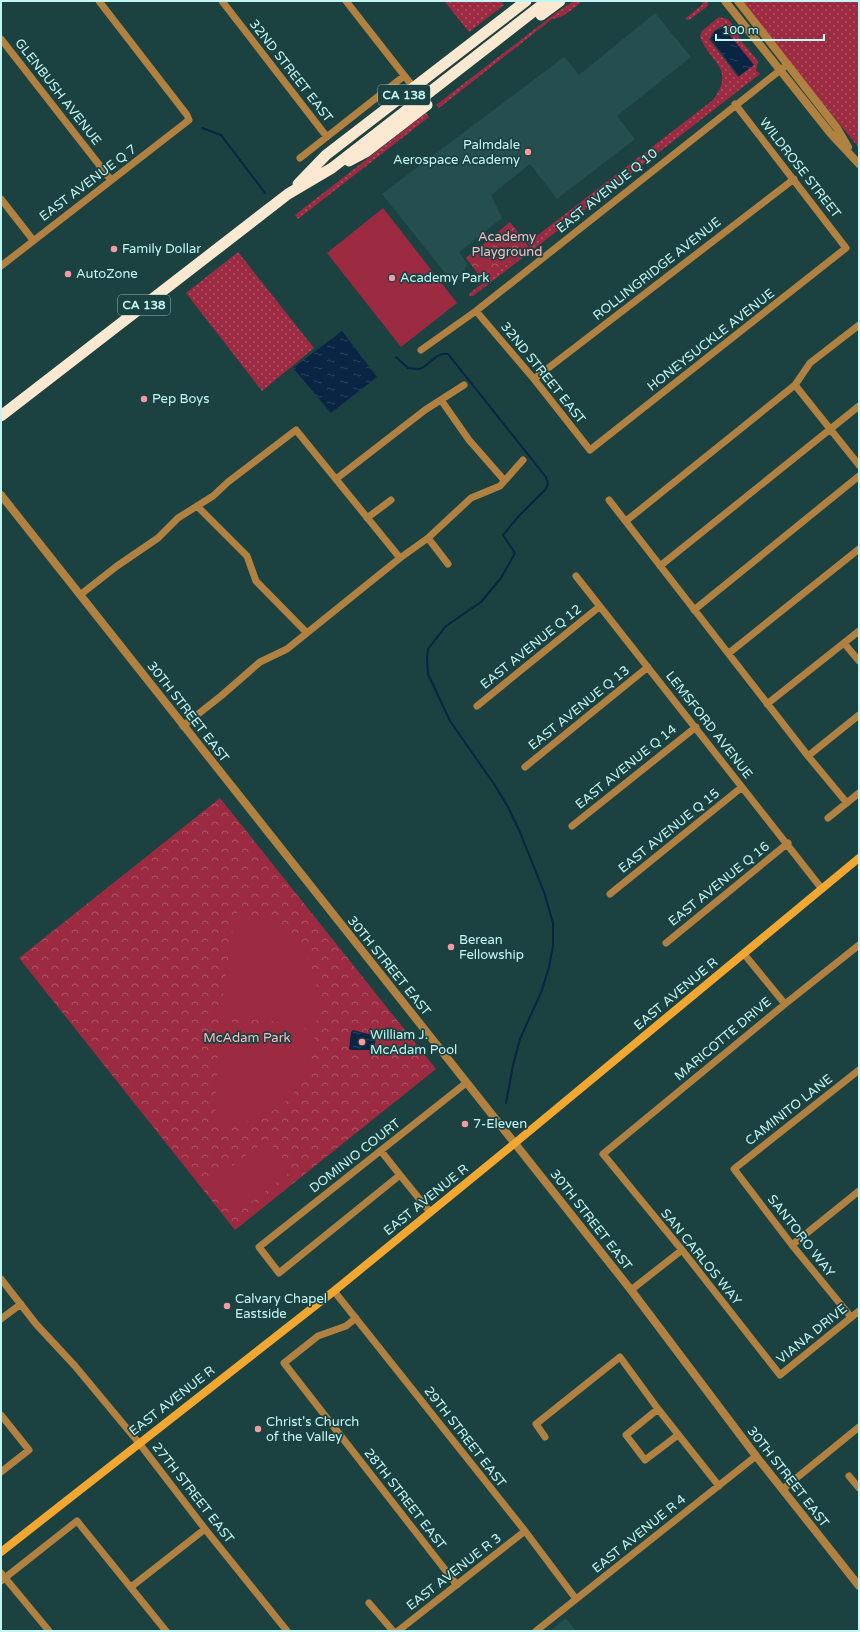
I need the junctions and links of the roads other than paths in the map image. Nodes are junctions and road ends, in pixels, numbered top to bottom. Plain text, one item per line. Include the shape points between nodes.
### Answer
1 (99, 1) edge
2 (222, 1) edge
3 (346, 1) edge
4 (526, 1) edge
5 (547, 1) edge
6 (560, 1) edge
7 (738, 1) edge
8 (725, 2) edge
9 (518, 24) junction
10 (1, 39) edge
11 (770, 42) junction
12 (788, 64) junction
13 (779, 70) junction
14 (404, 76) junction
15 (414, 88) junction
16 (735, 104) junction
17 (428, 105) dead end
18 (327, 137) junction
19 (300, 158) dead end
20 (857, 161) edge
21 (336, 165) junction
22 (794, 179) junction
23 (111, 180) junction
24 (288, 194) junction
25 (1, 199) edge
26 (33, 240) junction
27 (846, 248) joint
28 (1, 266) edge
29 (476, 311) junction
30 (859, 325) edge
31 (421, 350) dead end
32 (534, 379) junction
33 (464, 384) dead end
34 (795, 386) junction
35 (441, 400) junction
36 (859, 406) edge
37 (1, 416) edge
38 (830, 429) junction
39 (590, 450) joint
40 (523, 460) dead end
41 (859, 465) edge
42 (859, 476) edge
43 (336, 479) junction
44 (504, 480) junction
45 (1, 496) edge
46 (391, 500) dead end
47 (609, 500) dead end
48 (197, 506) junction
49 (367, 518) junction
50 (626, 521) junction
51 (428, 538) junction
52 (859, 548) edge
53 (400, 558) junction
54 (448, 564) dead end
55 (660, 566) junction
56 (576, 576) dead end
57 (80, 595) junction
58 (599, 607) junction
59 (694, 610) junction
60 (859, 631) edge
61 (306, 632) junction
62 (844, 643) junction
63 (729, 653) junction
64 (859, 661) edge
65 (648, 667) junction
66 (767, 704) junction
67 (477, 706) dead end
68 (859, 715) edge
69 (183, 726) junction
70 (696, 727) junction
71 (808, 756) junction
72 (525, 767) dead end
73 (742, 787) junction
74 (859, 793) edge
75 (847, 803) junction
76 (828, 818) dead end
77 (572, 826) dead end
78 (788, 843) junction
79 (859, 858) edge
80 (822, 889) junction
81 (610, 894) dead end
82 (666, 943) dead end
83 (859, 945) edge
84 (744, 954) junction
85 (784, 1004) junction
86 (859, 1070) edge
87 (466, 1082) junction
88 (515, 1143) junction
89 (381, 1151) junction
90 (603, 1154) joint
91 (734, 1169) joint
92 (400, 1175) junction
93 (859, 1192) edge
94 (430, 1212) junction
95 (792, 1245) junction
96 (682, 1250) junction
97 (1, 1279) edge
98 (631, 1290) junction
99 (334, 1291) junction
100 (21, 1304) junction
101 (859, 1311) edge
102 (851, 1317) junction
103 (356, 1318) junction
104 (1, 1319) edge
105 (780, 1375) joint
106 (658, 1409) junction
107 (1, 1416) edge
108 (859, 1427) edge
109 (678, 1435) junction
110 (545, 1437) dead end
111 (139, 1443) junction
112 (756, 1456) junction
113 (1, 1472) edge
114 (849, 1476) dead end
115 (719, 1486) junction
116 (859, 1488) edge
117 (783, 1489) junction
118 (205, 1530) junction
119 (525, 1531) junction
120 (1, 1552) edge
121 (2, 1577) edge
122 (457, 1585) junction
123 (859, 1586) edge
124 (131, 1587) junction
125 (576, 1599) junction
126 (369, 1603) dead end
127 (49, 1631) edge
128 (166, 1631) edge
129 (287, 1631) edge
130 (393, 1631) edge
131 (398, 1631) edge
132 (536, 1631) edge

1 - 23 street, EAST AVENUE Q 7 via 189,120
2 - 18 street, 32ND STREET EAST
3 - 14 street
4 - 15 highway, CA 138
5 - 9 highway
6 - 9 highway via 536,18
7 - 11 street
8 - 11 street via 734,3 763,38
8 - 13 street
9 - 21 highway
10 - 23 street, GLENBUSH AVENUE
11 - 12 street
12 - 13 street, EAST AVENUE Q 10
12 - 20 street via 837,128
13 - 16 street, EAST AVENUE Q 10
13 - 20 street via 831,134
14 - 15 street
14 - 18 street
15 - 24 highway, CA 138 via 326,155
16 - 22 street, WILDROSE STREET
16 - 29 street, EAST AVENUE Q 10
17 - 21 highway via 366,152 355,159
18 - 19 street
21 - 24 highway
22 - 27 street, WILDROSE STREET
22 - 32 street, ROLLINGRIDGE AVENUE
23 - 26 street, EAST AVENUE Q 7
24 - 37 highway, CA 138
25 - 26 street
26 - 28 street, EAST AVENUE Q 7
27 - 39 street, HONEYSUCKLE AVENUE
29 - 31 street, EAST AVENUE Q 10
29 - 32 street, 32ND STREET EAST
30 - 34 street via 810,363
32 - 39 street, 32ND STREET EAST
33 - 35 street
34 - 38 street
34 - 50 street
35 - 43 street
35 - 44 street via 468,440
36 - 38 street
38 - 41 street
38 - 55 street
40 - 44 street
42 - 59 street
43 - 48 street via 296,430
43 - 49 street
44 - 51 street via 500,486 471,498
45 - 57 street, 30TH STREET EAST
46 - 49 street
47 - 50 street
48 - 57 street
48 - 61 street via 247,556 256,581
49 - 53 street
50 - 55 street
51 - 53 street
51 - 54 street
52 - 63 street
53 - 61 street
55 - 59 street
56 - 58 street, LEMSFORD AVENUE
57 - 69 street, 30TH STREET EAST
58 - 65 street, LEMSFORD AVENUE
58 - 67 street, EAST AVENUE Q 12
59 - 63 street
60 - 62 street
61 - 69 street via 287,649 260,662
62 - 64 street
62 - 66 street
63 - 66 street
65 - 70 street, LEMSFORD AVENUE
65 - 72 street, EAST AVENUE Q 13
66 - 71 street
68 - 71 street
69 - 87 street, 30TH STREET EAST
70 - 73 street, LEMSFORD AVENUE
70 - 77 street, EAST AVENUE Q 14
71 - 75 street
73 - 78 street, LEMSFORD AVENUE
73 - 81 street, EAST AVENUE Q 15
74 - 75 street
75 - 76 street
78 - 80 street, LEMSFORD AVENUE
78 - 82 street, EAST AVENUE Q 16
79 - 80 main road, EAST AVENUE R
80 - 84 main road, EAST AVENUE R
83 - 85 street, MARICOTTE DRIVE
84 - 85 street
84 - 88 main road, EAST AVENUE R
85 - 90 street, MARICOTTE DRIVE
86 - 91 street, CAMINITO LANE
87 - 88 street, 30TH STREET EAST
87 - 89 street, DOMINIO COURT
88 - 94 main road, EAST AVENUE R
88 - 98 street, 30TH STREET EAST
89 - 92 street
89 - 92 street, DOMINIO COURT via 259,1247 279,1273
90 - 96 street, SAN CARLOS WAY
91 - 95 street, SANTORO WAY
92 - 94 street
93 - 95 street
94 - 99 main road, EAST AVENUE R
95 - 102 street, SANTORO WAY
96 - 98 street
96 - 105 street, SAN CARLOS WAY
97 - 100 street, 27TH STREET EAST
98 - 112 street, 30TH STREET EAST
99 - 103 street, 29TH STREET EAST
99 - 111 main road, EAST AVENUE R
100 - 104 street
100 - 111 street, 27TH STREET EAST
101 - 102 street, VIANA DRIVE
102 - 105 street, VIANA DRIVE
103 - 119 street, 29TH STREET EAST
103 - 122 street, 28TH STREET EAST via 346,1326 318,1336 284,1363
106 - 109 street
106 - 109 street via 626,1435 645,1460
106 - 110 street via 620,1358 536,1424
107 - 113 street via 29,1450
108 - 117 street
109 - 115 street
111 - 118 street, 27TH STREET EAST
111 - 120 main road, EAST AVENUE R
112 - 115 street, EAST AVENUE R 4
112 - 117 street, 30TH STREET EAST
114 - 116 street
115 - 125 street, EAST AVENUE R 4
117 - 123 street, 30TH STREET EAST
118 - 124 street
118 - 129 street, 27TH STREET EAST
119 - 122 street, EAST AVENUE R 3
119 - 125 street, 29TH STREET EAST
121 - 124 street via 77,1521
121 - 127 street
122 - 131 street, EAST AVENUE R 3
124 - 128 street
125 - 132 street, EAST AVENUE R 4
126 - 130 street

